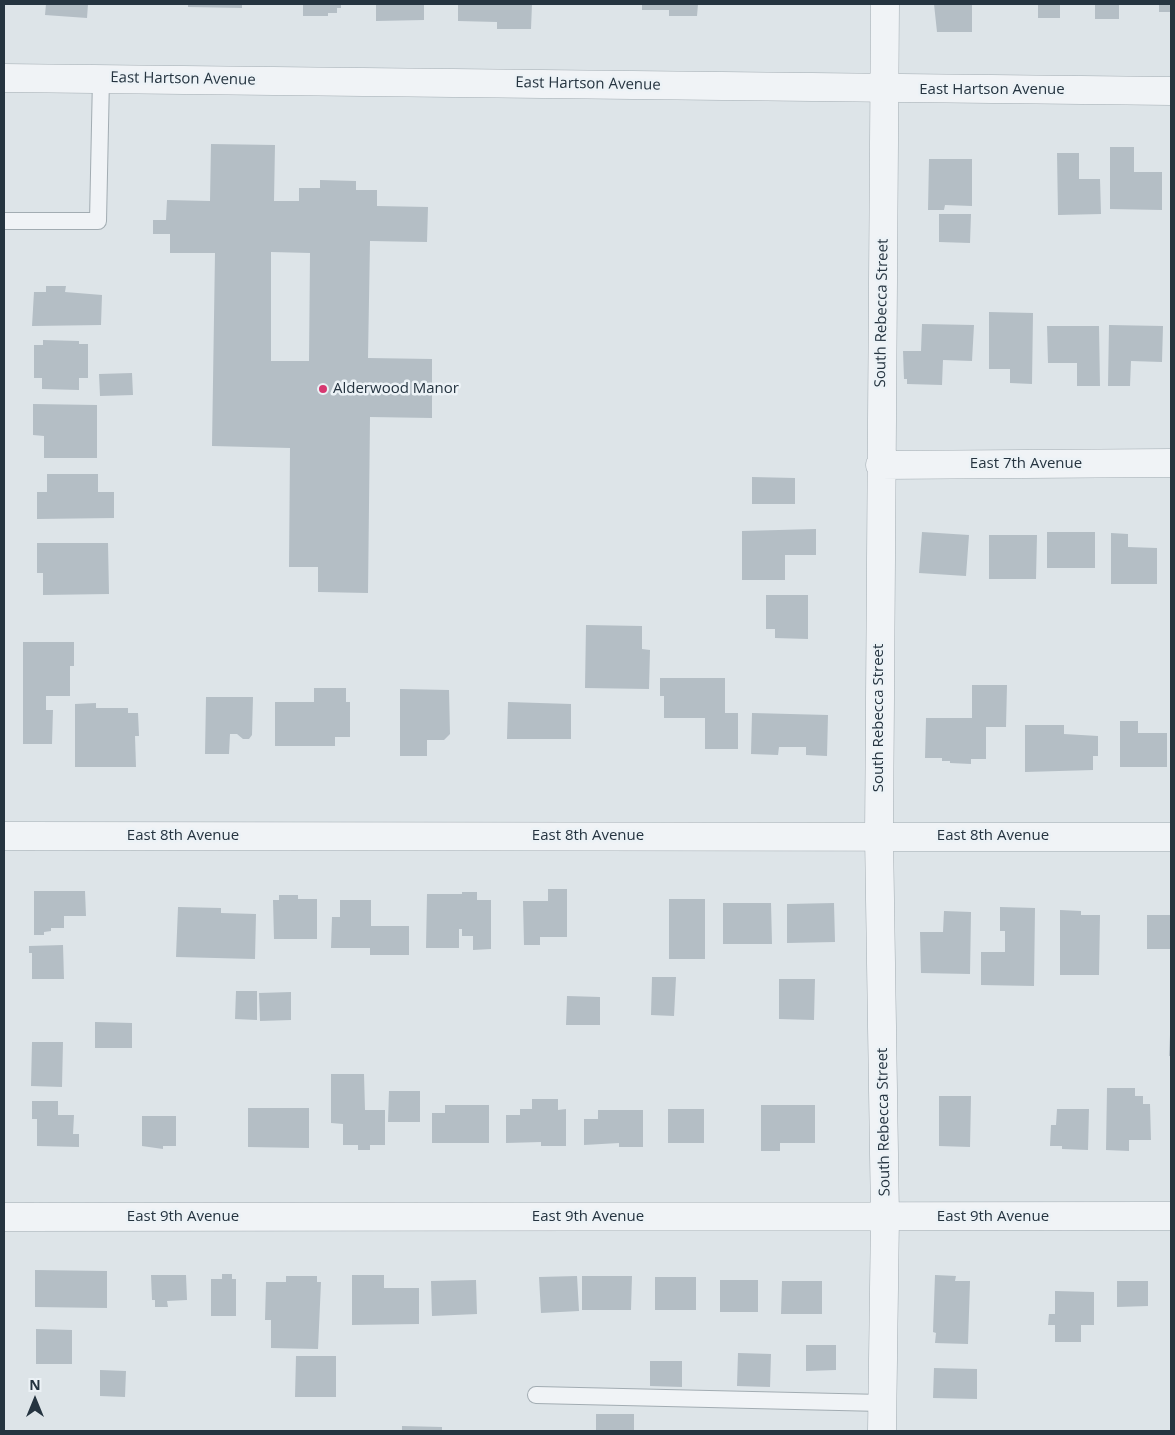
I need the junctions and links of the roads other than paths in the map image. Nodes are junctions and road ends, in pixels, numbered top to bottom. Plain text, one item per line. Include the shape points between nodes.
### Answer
1 (885, 4) edge
2 (4, 78) edge
3 (101, 78) junction
4 (885, 89) junction
5 (1171, 91) edge
6 (4, 221) edge
7 (1171, 463) edge
8 (880, 465) junction
9 (4, 836) edge
10 (879, 836) junction
11 (1171, 837) edge
12 (1171, 1216) edge
13 (4, 1217) edge
14 (885, 1217) junction
15 (536, 1395) dead end
16 (882, 1402) junction
17 (882, 1431) edge

1 - 4 street, South Rebecca Street
2 - 3 street, East Hartson Avenue
3 - 4 street, East Hartson Avenue
3 - 6 lane via 98,221
4 - 5 street, East Hartson Avenue
4 - 8 street, South Rebecca Street
7 - 8 street, East 7th Avenue
8 - 10 street, South Rebecca Street
9 - 10 street, East 8th Avenue
10 - 11 street, East 8th Avenue
10 - 14 street, South Rebecca Street
12 - 14 street, East 9th Avenue
13 - 14 street, East 9th Avenue
14 - 16 street, South Rebecca Street
15 - 16 lane
16 - 17 street, South Rebecca Street

